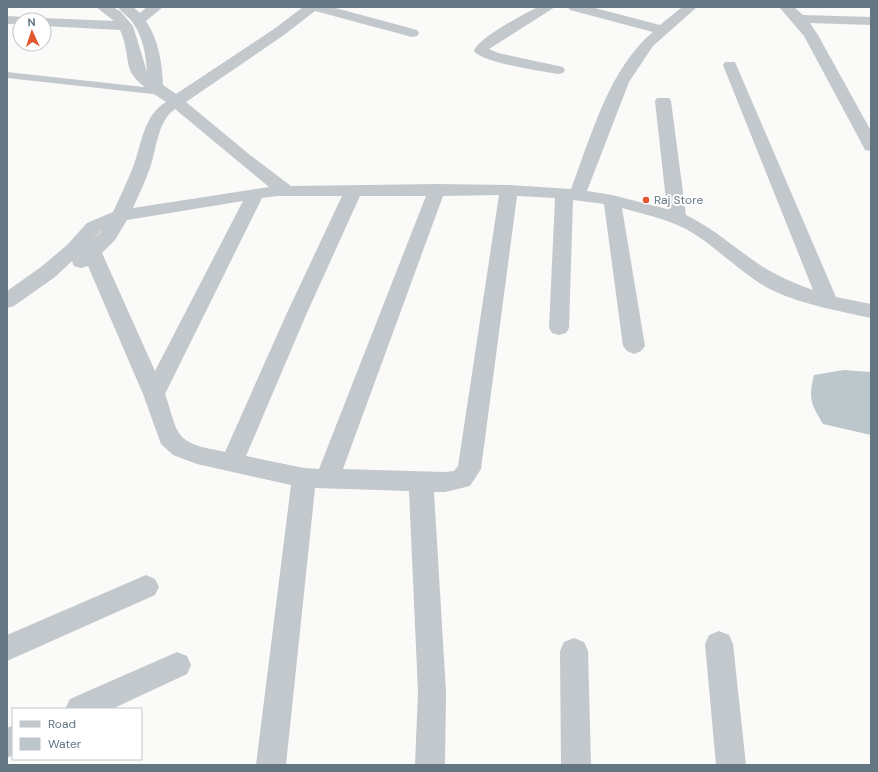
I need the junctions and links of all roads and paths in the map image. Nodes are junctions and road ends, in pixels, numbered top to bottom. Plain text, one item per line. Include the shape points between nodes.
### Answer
1 (103, 7) edge
2 (125, 7) edge
3 (156, 7) edge
4 (312, 7) edge
5 (316, 7) edge
6 (548, 7) edge
7 (575, 7) edge
8 (690, 7) edge
9 (786, 7) edge
10 (799, 19) junction
11 (52, 22) edge
12 (871, 22) edge
13 (132, 23) junction
14 (663, 30) junction
15 (412, 33) dead end
16 (730, 65) dead end
17 (558, 70) dead end
18 (7, 75) edge
19 (164, 93) junction
20 (663, 101) dead end
21 (871, 146) edge
22 (354, 190) junction
23 (437, 190) junction
24 (509, 190) junction
25 (286, 191) junction
26 (256, 193) junction
27 (571, 194) junction
28 (612, 200) junction
29 (121, 216) junction
30 (677, 218) junction
31 (92, 253) junction
32 (7, 300) edge
33 (828, 302) junction
34 (871, 311) edge
35 (7, 315) edge
36 (559, 328) dead end
37 (634, 346) dead end
38 (154, 394) junction
39 (232, 462) junction
40 (315, 478) junction
41 (421, 481) junction
42 (146, 586) dead end
43 (719, 644) dead end
44 (7, 648) edge
45 (574, 651) dead end
46 (176, 665) dead end
47 (82, 708) edge
48 (271, 765) edge
49 (430, 765) edge
50 (576, 765) edge
51 (731, 765) edge

1 - 13 street
2 - 13 street via 135,14
3 - 13 street
4 - 19 street via 279,32
5 - 15 street
6 - 17 street via 521,20 481,51 494,57
7 - 14 street
8 - 14 street
9 - 10 street
10 - 12 street
10 - 21 street via 811,35
11 - 13 street
13 - 19 street via 132,41 138,70
14 - 27 street via 648,43 621,82
16 - 33 street
18 - 19 lane
19 - 25 street
19 - 29 street via 142,166
20 - 30 street
22 - 23 street
22 - 25 street
22 - 39 street
23 - 24 street
23 - 40 street
24 - 27 street
24 - 41 street via 469,469 461,479 445,482
25 - 26 street
26 - 29 street
26 - 38 street
27 - 28 street
27 - 36 street
28 - 30 street
28 - 37 street
29 - 31 street via 108,236
29 - 32 street via 94,227 48,272
30 - 33 street via 694,226 754,270 781,286
31 - 35 street via 39,297
31 - 38 street
33 - 34 street
38 - 39 street via 169,438 181,448 197,455
39 - 40 street
40 - 41 street
40 - 48 street
41 - 49 street via 432,692
42 - 44 street
43 - 51 street
45 - 50 street
46 - 47 street

